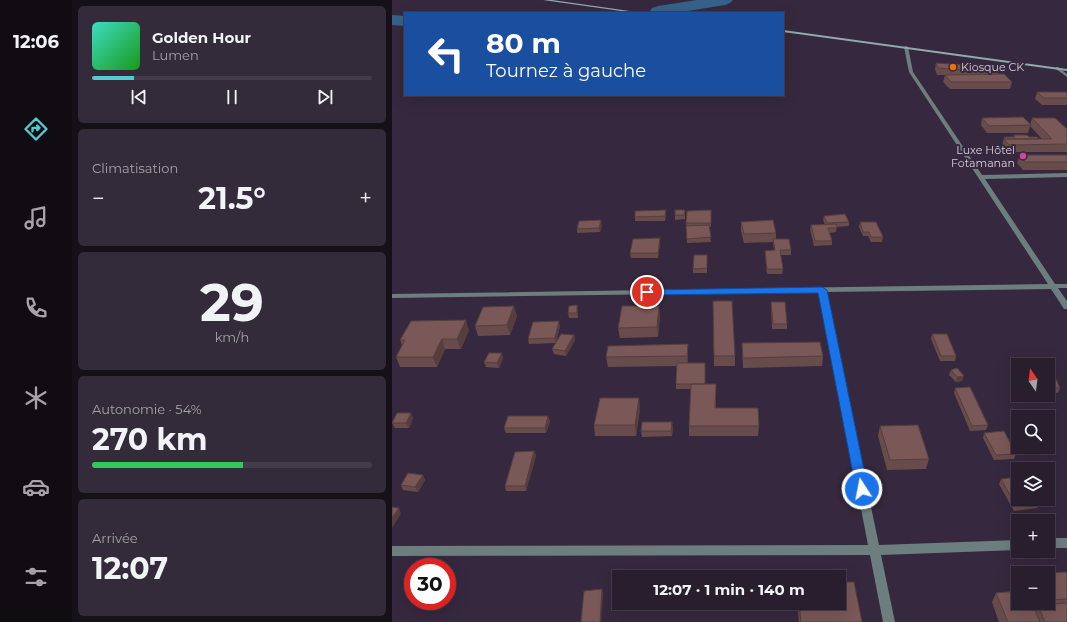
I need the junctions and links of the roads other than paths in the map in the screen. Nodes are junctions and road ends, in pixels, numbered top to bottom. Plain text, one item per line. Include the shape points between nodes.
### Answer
1 (545, 0) edge
2 (635, 12) edge
3 (784, 31) edge
4 (906, 47) junction
5 (1057, 68) junction
6 (1067, 70) edge
7 (1067, 76) edge
8 (1067, 175) edge
9 (981, 177) junction
10 (1067, 286) edge
11 (1052, 287) junction
12 (822, 290) junction
13 (392, 296) edge
14 (1067, 307) edge
15 (1055, 543) edge
16 (1067, 543) edge
17 (1011, 545) edge
18 (874, 550) junction
19 (392, 551) edge
20 (889, 622) edge

1 - 2 main road
3 - 4 main road
4 - 5 main road
4 - 9 street via 911,72
5 - 6 main road
5 - 7 street
8 - 9 street
9 - 11 street
10 - 11 street
11 - 12 street
11 - 14 street
12 - 13 street
12 - 18 street
15 - 16 street
17 - 18 street
18 - 19 street
18 - 20 street

